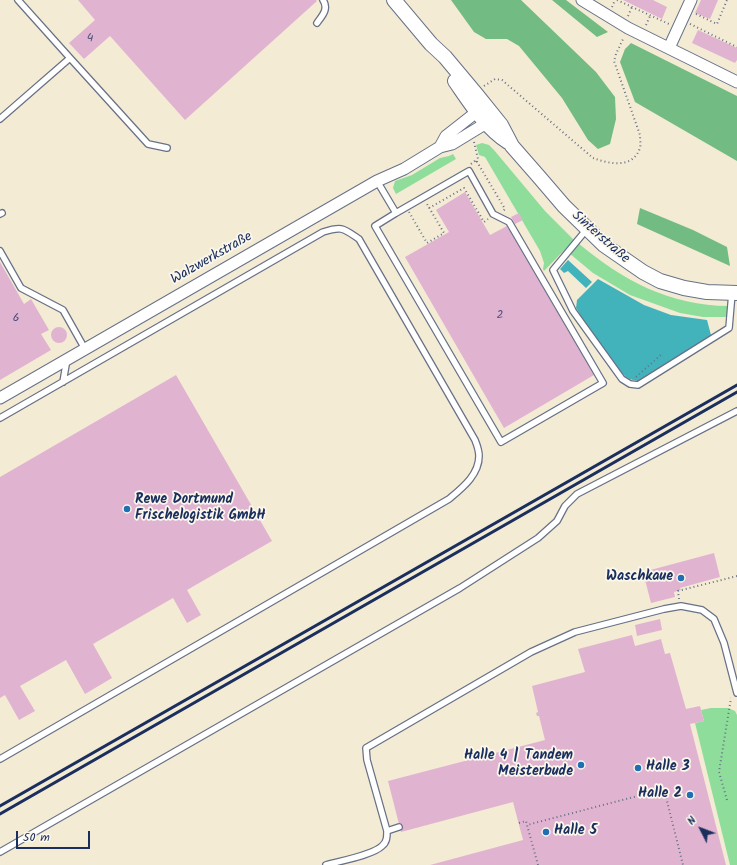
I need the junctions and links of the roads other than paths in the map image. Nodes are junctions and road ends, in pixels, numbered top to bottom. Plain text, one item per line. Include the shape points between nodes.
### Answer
1 (18, 0) edge
2 (323, 0) edge
3 (394, 0) edge
4 (582, 0) edge
5 (691, 0) edge
6 (317, 23) dead end
7 (669, 48) junction
8 (70, 58) junction
9 (737, 82) edge
10 (481, 109) junction
11 (0, 119) edge
12 (490, 121) junction
13 (440, 147) junction
14 (167, 148) dead end
15 (377, 181) junction
16 (396, 213) junction
17 (587, 229) junction
18 (0, 251) edge
19 (735, 293) edge
20 (85, 349) junction
21 (67, 359) junction
22 (63, 382) junction
23 (0, 398) edge
24 (737, 411) edge
25 (0, 418) edge
26 (737, 693) edge
27 (0, 759) edge
28 (400, 827) dead end
29 (387, 831) junction
30 (0, 852) edge
31 (326, 865) edge

1 - 8 lane
2 - 6 lane via 325,11
3 - 10 street, Sinterstraße via 445,57
4 - 7 street via 628,28
5 - 7 street
7 - 9 street
8 - 11 lane
8 - 14 lane via 148,144
10 - 12 street, Sinterstraße
10 - 13 street, Walzwerkstraße via 446,136
12 - 13 street, Walzwerkstraße via 452,144
12 - 17 street, Sinterstraße via 502,128 512,146
13 - 15 street, Walzwerkstraße via 404,169
15 - 16 lane
15 - 20 street, Walzwerkstraße
16 - 16 lane via 469,171 493,214 509,222 603,383 502,442 375,226
17 - 19 street, Sinterstraße via 627,262 660,281 707,292
17 - 19 lane via 554,270 574,311 622,379 630,384 638,385 728,328
18 - 20 lane via 21,288 63,310
20 - 21 street, Walzwerkstraße
21 - 22 lane
21 - 23 street, Walzwerkstraße
22 - 25 lane
22 - 27 lane via 323,232 338,228 359,239 475,440 480,455 476,469 466,484 449,499
24 - 30 lane via 577,494 565,506 555,523 538,538 460,588
26 - 29 lane via 724,642 714,619 702,610 681,606 664,608 576,632 537,649 486,677 366,748
28 - 29 lane
29 - 31 lane via 387,839 382,846

